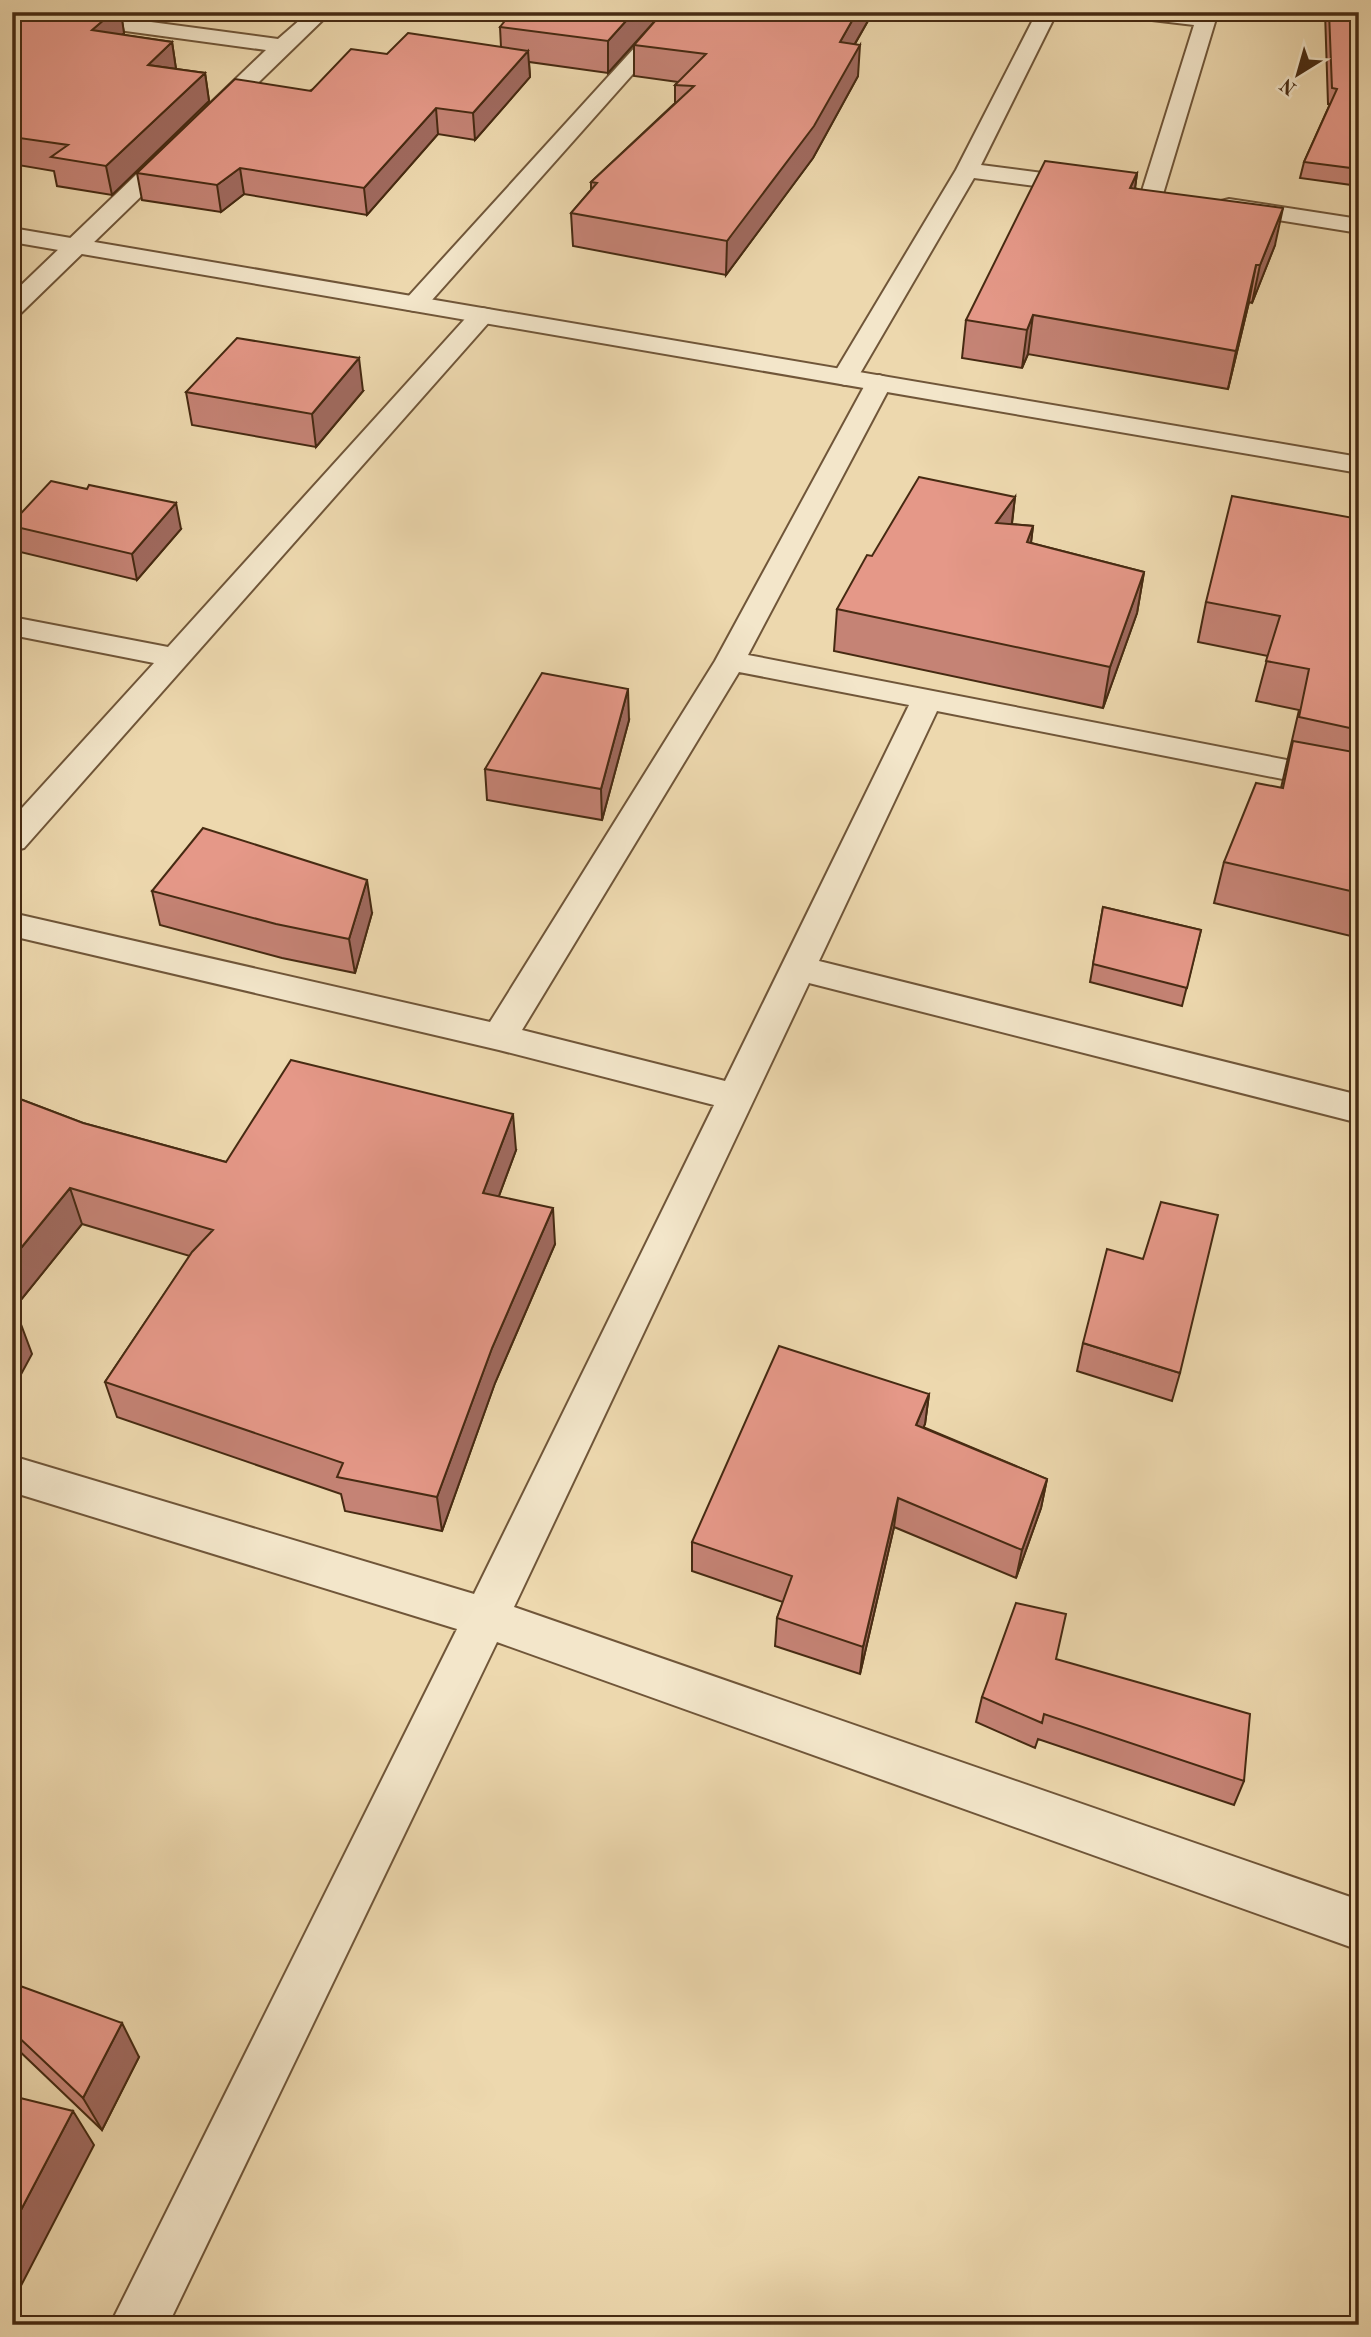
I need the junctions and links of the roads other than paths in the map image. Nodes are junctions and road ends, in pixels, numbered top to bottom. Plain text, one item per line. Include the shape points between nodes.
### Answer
1 (33, 12) edge
2 (321, 12) edge
3 (678, 12) edge
4 (1047, 12) edge
5 (1135, 12) edge
6 (1206, 16) edge
7 (282, 46) junction
8 (967, 170) junction
9 (1152, 194) junction
10 (1180, 198) edge
11 (1207, 203) edge
12 (1359, 226) edge
13 (12, 235) edge
14 (76, 246) junction
15 (415, 304) junction
16 (12, 309) edge
17 (481, 316) junction
18 (845, 377) junction
19 (879, 383) junction
20 (1359, 465) edge
21 (12, 626) edge
22 (175, 658) junction
23 (730, 661) junction
24 (926, 702) junction
25 (1359, 784) edge
26 (12, 841) edge
27 (12, 924) edge
28 (798, 968) junction
29 (499, 1037) junction
30 (736, 1097) junction
31 (1359, 1109) edge
32 (12, 1474) edge
33 (486, 1618) junction
34 (1359, 1925) edge
35 (138, 2325) edge

1 - 7 street
2 - 7 street
3 - 15 street
4 - 8 street
5 - 6 street
6 - 9 street
7 - 14 street
8 - 9 street
8 - 18 street
9 - 10 street
11 - 12 street
13 - 14 street
14 - 15 street
14 - 16 street
15 - 17 street
17 - 18 street
17 - 22 street
18 - 19 street
19 - 20 street
19 - 23 street
21 - 22 street
22 - 26 street
23 - 24 street
23 - 29 street
24 - 25 street
24 - 28 street
27 - 29 street
28 - 30 street
28 - 31 street
29 - 30 street
30 - 33 street
32 - 33 street
33 - 34 street
33 - 35 street

